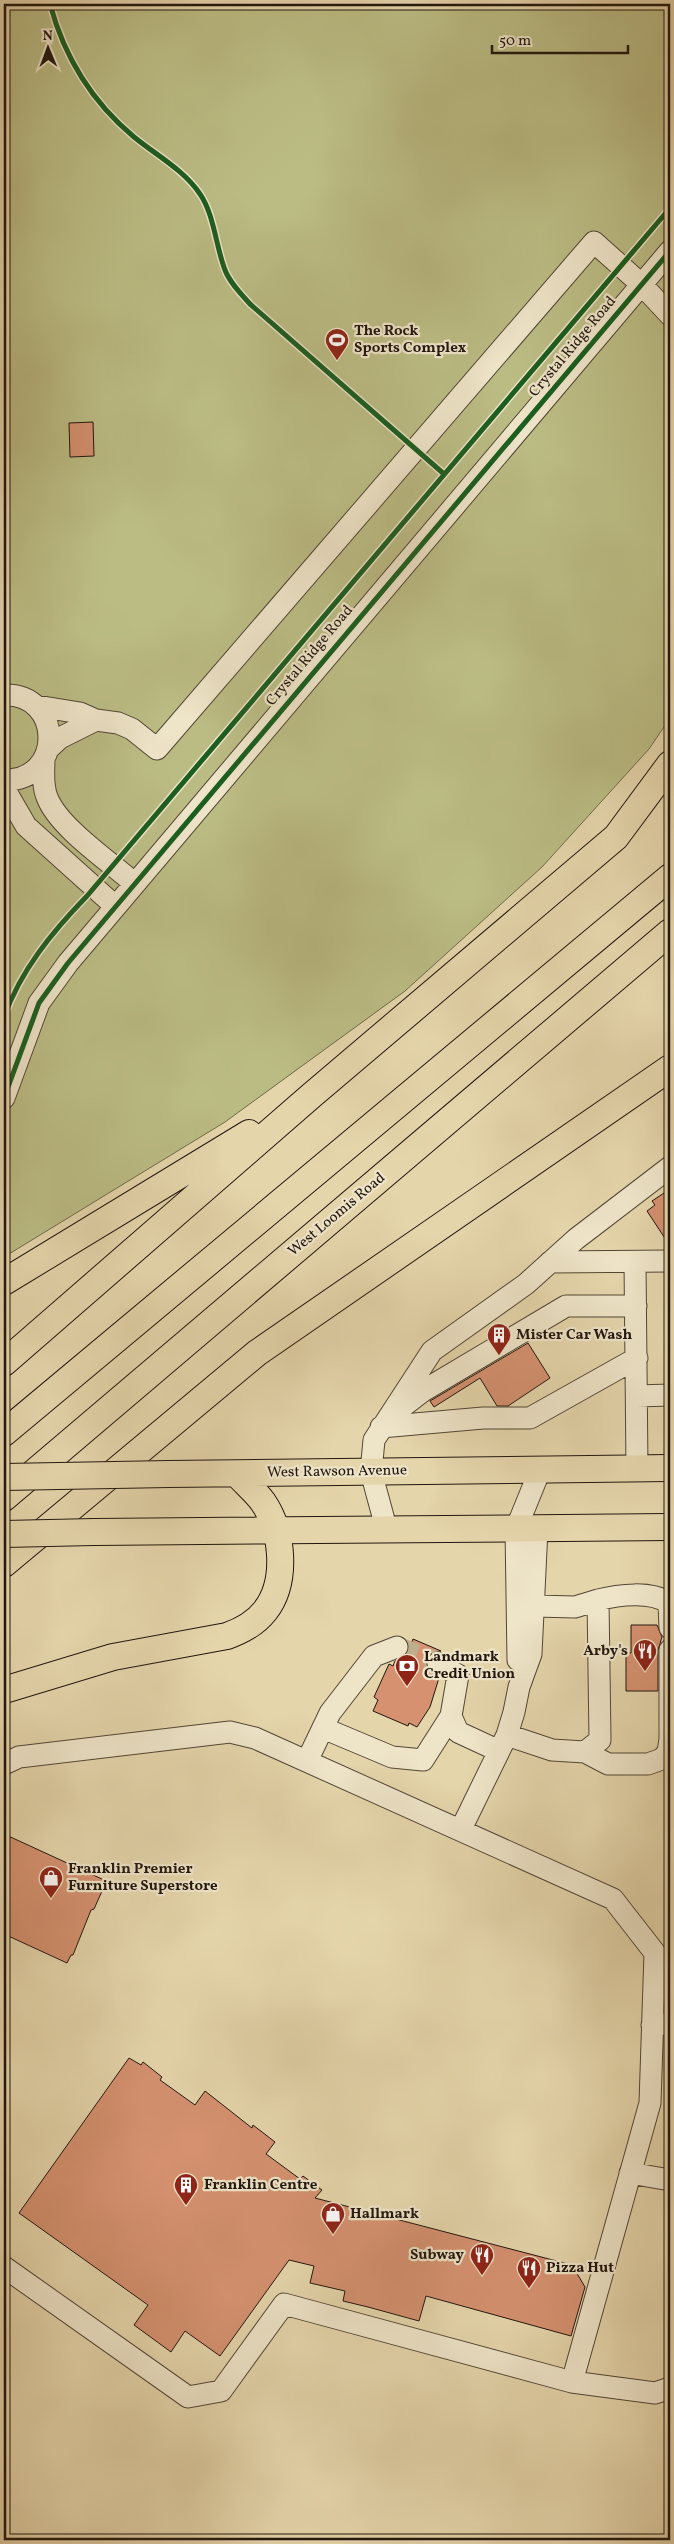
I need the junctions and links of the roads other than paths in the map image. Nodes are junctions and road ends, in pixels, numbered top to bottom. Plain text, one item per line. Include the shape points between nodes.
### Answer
1 (670, 251) edge
2 (642, 285) junction
3 (670, 315) edge
4 (4, 695) edge
5 (37, 706) junction
6 (96, 720) junction
7 (46, 754) junction
8 (670, 764) edge
9 (4, 780) edge
10 (4, 788) edge
11 (670, 877) edge
12 (134, 883) junction
13 (115, 906) junction
14 (670, 932) edge
15 (670, 1068) edge
16 (312, 1095) junction
17 (4, 1098) edge
18 (670, 1166) edge
19 (670, 1261) edge
20 (550, 1262) junction
21 (636, 1262) junction
22 (4, 1282) edge
23 (636, 1306) junction
24 (637, 1358) junction
25 (4, 1363) edge
26 (670, 1395) edge
27 (637, 1396) junction
28 (383, 1424) junction
29 (4, 1432) edge
30 (670, 1468) edge
31 (637, 1469) junction
32 (540, 1470) junction
33 (371, 1472) junction
34 (237, 1474) junction
35 (4, 1477) edge
36 (4, 1498) edge
37 (670, 1527) edge
38 (527, 1529) junction
39 (387, 1531) junction
40 (276, 1532) junction
41 (4, 1534) edge
42 (4, 1564) edge
43 (598, 1600) junction
44 (535, 1606) junction
45 (670, 1628) edge
46 (398, 1647) tunnel mouth
47 (670, 1650) edge
48 (438, 1663) tunnel mouth
49 (519, 1687) junction
50 (4, 1690) edge
51 (451, 1716) junction
52 (323, 1728) junction
53 (503, 1743) junction
54 (585, 1752) junction
55 (307, 1762) junction
56 (4, 1764) edge
57 (461, 1829) junction
58 (662, 1953) edge
59 (661, 2024) edge
60 (630, 2173) junction
61 (670, 2180) edge
62 (4, 2267) edge
63 (572, 2382) junction
64 (670, 2388) edge

1 - 2 street, Crystal Ridge Road
2 - 3 street
2 - 6 street via 594,242 158,749 132,729
2 - 12 street, Crystal Ridge Road
4 - 5 street via 25,698
5 - 6 street via 80,713
5 - 7 street via 46,719 50,734
6 - 7 street via 60,738
7 - 9 street via 36,769 25,776
7 - 12 street via 46,796 52,809
8 - 16 main road via 616,837
10 - 13 street via 26,826
11 - 29 main road
12 - 13 street, Crystal Ridge Road
13 - 17 street, Crystal Ridge Road via 39,1003
14 - 36 main road, West Loomis Road
15 - 42 main road via 257,1353
16 - 22 main road
16 - 25 main road
18 - 20 street
19 - 21 street
20 - 21 street
20 - 28 street via 526,1284 432,1351
21 - 23 street
23 - 24 street
23 - 28 street via 566,1306 423,1391
24 - 27 street
24 - 28 street via 530,1418
26 - 27 street
27 - 31 street
28 - 33 street via 374,1440
30 - 31 main road, West Rawson Avenue
31 - 32 main road, West Rawson Avenue
32 - 33 main road, West Rawson Avenue
32 - 38 street
33 - 34 main road, West Rawson Avenue
33 - 39 street
34 - 35 main road, West Rawson Avenue, bridge
34 - 40 main road via 263,1503
37 - 38 main road
38 - 39 main road
38 - 44 street via 534,1561
38 - 49 street
39 - 40 main road
40 - 41 main road, bridge
40 - 50 main road via 281,1553 272,1598 264,1612 243,1630 227,1636 113,1657
43 - 44 street via 575,1607
43 - 45 street via 657,1597 669,1604
43 - 54 street via 600,1740
44 - 49 street via 530,1654
46 - 52 street via 374,1656 330,1713
47 - 54 street via 668,1752 662,1759 648,1764 608,1764
48 - 51 street via 458,1675
49 - 53 street
51 - 52 street via 423,1760 392,1757
51 - 53 street via 458,1732
52 - 55 street
53 - 54 street
53 - 57 street
55 - 56 street via 255,1738 230,1732 19,1757
55 - 57 street
57 - 58 street via 612,1899
58 - 59 street
59 - 60 street via 650,2103
60 - 61 street
60 - 63 street
62 - 63 street via 188,2397 221,2391 284,2304
63 - 64 street via 655,2393

